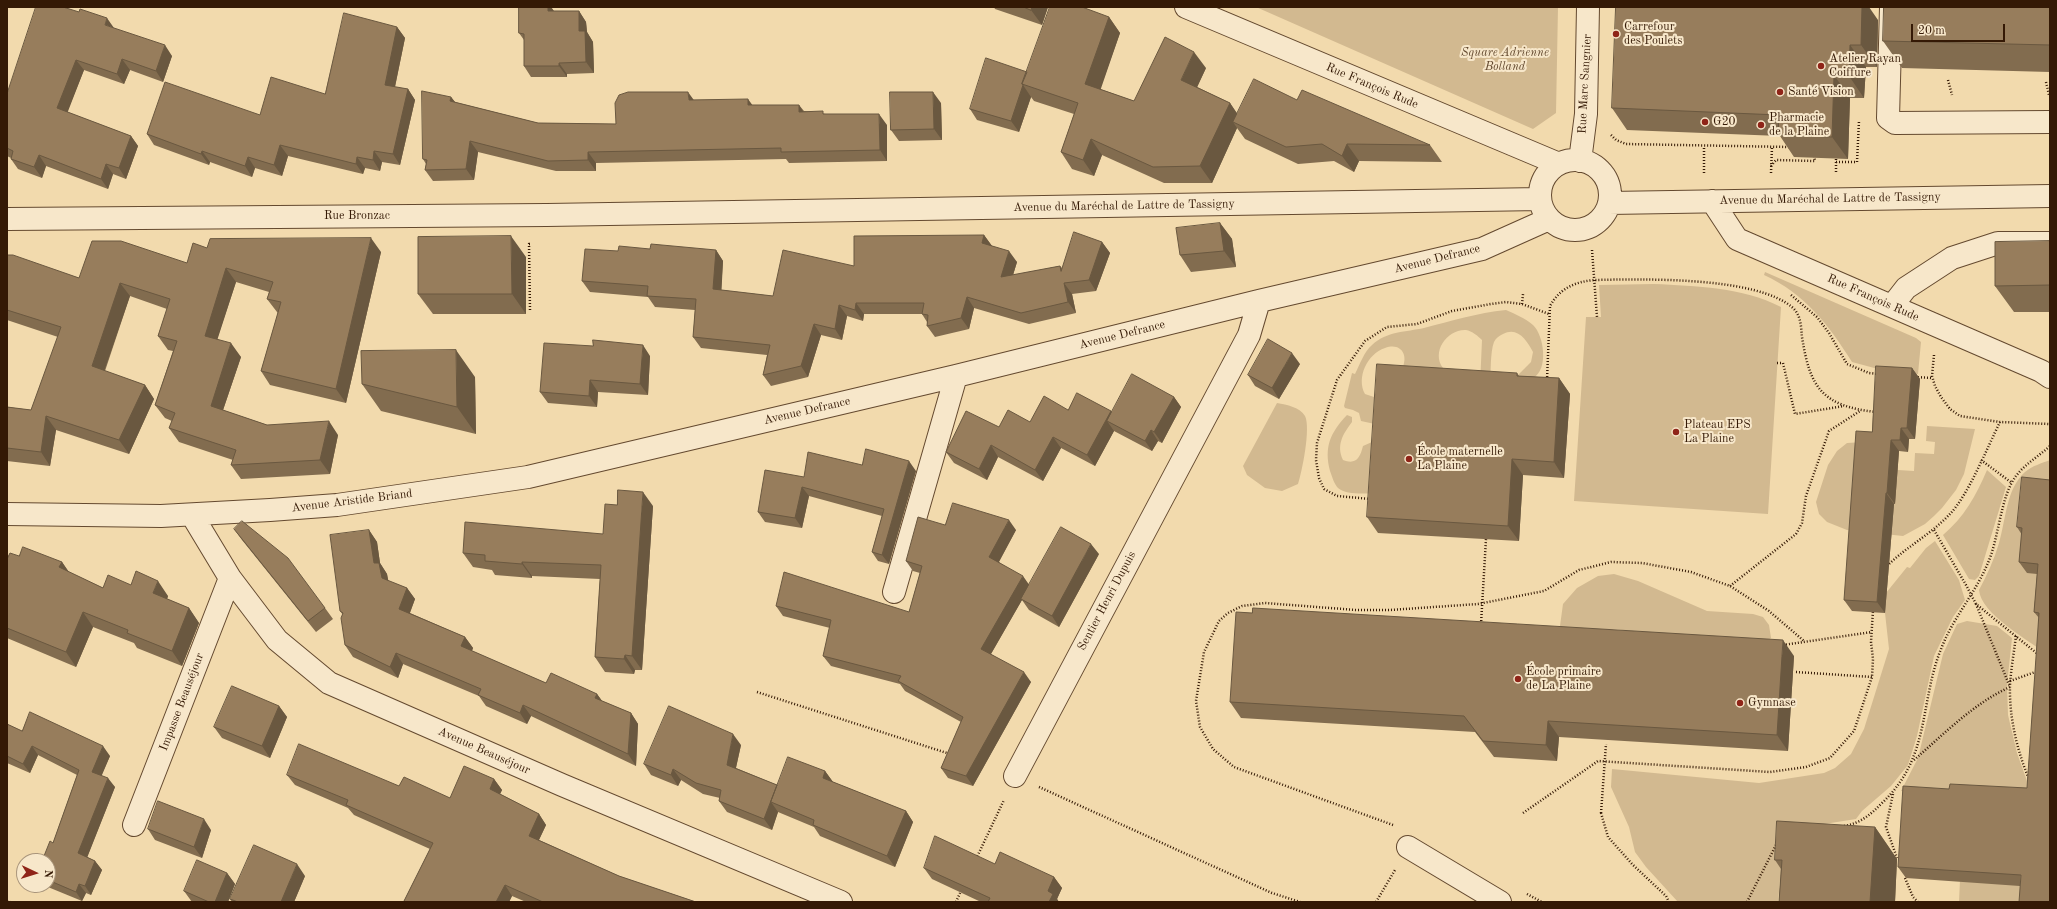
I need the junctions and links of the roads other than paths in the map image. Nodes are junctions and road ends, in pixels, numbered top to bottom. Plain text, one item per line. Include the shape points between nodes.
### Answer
1 (1186, 7) edge
2 (1588, 7) edge
3 (1891, 7) edge
4 (2050, 122) edge
5 (1580, 161) junction
6 (1559, 164) junction
7 (2050, 196) edge
8 (1540, 199) junction
9 (1712, 201) junction
10 (1609, 203) junction
11 (707, 212) joint
12 (7, 219) edge
13 (1549, 219) junction
14 (2050, 242) edge
15 (1259, 301) junction
16 (1892, 306) junction
17 (956, 376) junction
18 (2050, 377) edge
19 (691, 438) joint
20 (7, 514) edge
21 (192, 514) junction
22 (230, 578) junction
23 (894, 592) dead end
24 (1015, 776) road end
25 (134, 825) dead end
26 (1404, 838) road end
27 (841, 902) edge
28 (1500, 902) edge

1 - 6 street, Rue François Rude
2 - 5 street, Rue Marc Sangnier via 1586,114
3 - 4 street via 1888,118 1895,123
5 - 6 street
5 - 10 street via 1591,164 1607,181
6 - 8 street via 1544,178
7 - 9 street, Avenue du Maréchal de Lattre de Tassigny
8 - 11 street, Avenue du Maréchal de Lattre de Tassigny
8 - 13 street
9 - 10 street, Avenue du Maréchal de Lattre de Tassigny
9 - 16 street, Rue François Rude via 1737,239
10 - 13 street via 1605,214 1598,222 1578,231 1557,226
11 - 12 street, Rue Bronzac
13 - 15 street, Avenue Defrance via 1482,249
14 - 16 street via 1998,243 1952,258 1906,288
15 - 17 street, Avenue Defrance
15 - 24 street, Sentier Henri Dupuis via 1249,335
16 - 18 street, Rue François Rude
17 - 19 street, Avenue Defrance
17 - 23 street
19 - 21 street, Avenue Aristide Briand via 520,478 337,505
20 - 21 street, Avenue Aristide Briand
21 - 22 street, Avenue Beauséjour
22 - 25 street, Impasse Beauséjour
22 - 27 street, Avenue Beauséjour via 277,640 329,683 562,785
26 - 28 street

